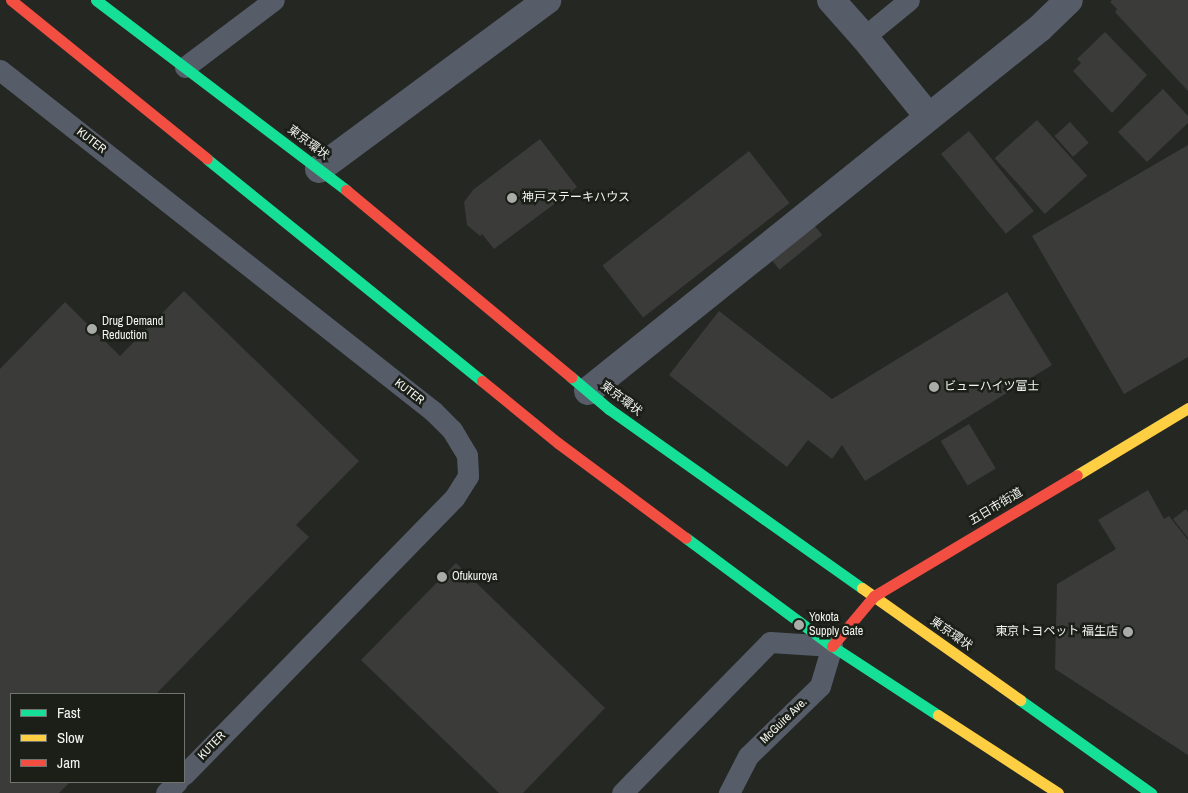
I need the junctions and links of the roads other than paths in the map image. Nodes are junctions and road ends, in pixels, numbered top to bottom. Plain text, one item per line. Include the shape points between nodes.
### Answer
1 (11, 0) edge
2 (96, 0) edge
3 (274, 0) edge
4 (547, 0) edge
5 (831, 0) edge
6 (909, 0) edge
7 (1069, 0) edge
8 (864, 37) junction
9 (186, 67) junction
10 (0, 70) edge
11 (928, 116) junction
12 (319, 169) junction
13 (588, 391) junction
14 (1188, 408) edge
15 (874, 596) junction
16 (832, 646) junction
17 (185, 774) edge
18 (176, 783) edge
19 (166, 793) edge
20 (622, 793) edge
21 (729, 793) edge
22 (1058, 793) edge
23 (1151, 793) edge

1 - 16 main road via 558,443
2 - 9 main road, 東京環状
3 - 9 lane
4 - 12 street
5 - 8 street
6 - 8 lane
7 - 11 street via 1040,28
8 - 11 street
9 - 12 main road, 東京環状
10 - 17 lane, KUTER via 433,411 452,430 466,455 468,476 454,498
11 - 13 street
12 - 13 main road, 東京環状
13 - 15 main road, 東京環状 via 617,415
14 - 15 main road, 五日市街道
15 - 16 main road, 五日市街道
15 - 23 main road, 東京環状
16 - 20 lane via 770,642
16 - 21 lane, McGuire Ave. via 820,686 748,756
16 - 22 main road
18 - 19 lane

